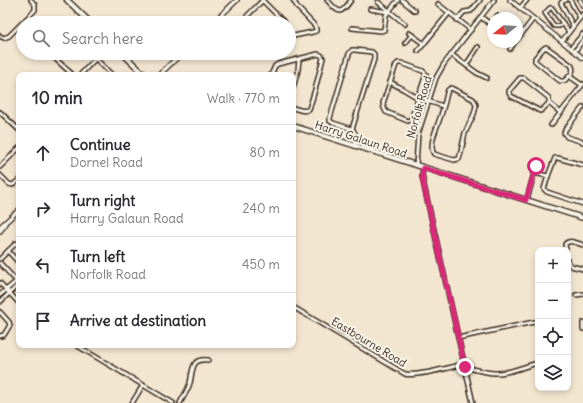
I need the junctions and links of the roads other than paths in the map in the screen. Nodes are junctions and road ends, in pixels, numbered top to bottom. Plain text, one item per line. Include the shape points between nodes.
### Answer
1 (31, 0) edge
2 (67, 0) edge
3 (237, 0) edge
4 (263, 0) edge
5 (293, 0) edge
6 (327, 0) edge
7 (351, 0) edge
8 (398, 0) edge
9 (402, 0) edge
10 (480, 0) edge
11 (494, 0) edge
12 (510, 0) edge
13 (527, 0) edge
14 (566, 0) edge
15 (570, 0) edge
16 (580, 0) edge
17 (378, 2) dead end
18 (438, 4) dead end
19 (583, 6) edge
20 (370, 8) dead end
21 (520, 8) junction
22 (415, 10) dead end
23 (388, 12) junction
24 (449, 13) junction
25 (583, 14) edge
26 (29, 16) edge
27 (84, 16) edge
28 (220, 16) edge
29 (247, 16) edge
30 (278, 16) edge
31 (481, 17) junction
32 (580, 18) junction
33 (534, 19) junction
34 (457, 20) junction
35 (487, 21) edge
36 (563, 23) junction
37 (405, 24) dead end
38 (574, 26) junction
39 (352, 28) dead end
40 (16, 29) edge
41 (471, 30) junction
42 (523, 32) edge
43 (569, 32) junction
44 (0, 36) edge
45 (296, 36) edge
46 (583, 36) edge
47 (583, 40) edge
48 (562, 41) junction
49 (405, 43) dead end
50 (424, 44) junction
51 (478, 47) dead end
52 (571, 48) junction
53 (418, 51) dead end
54 (575, 51) junction
55 (452, 55) junction
56 (583, 58) edge
57 (299, 59) junction
58 (57, 60) edge
59 (94, 60) edge
60 (96, 60) edge
61 (129, 60) edge
62 (175, 60) edge
63 (294, 60) edge
64 (296, 60) edge
65 (466, 66) junction
66 (70, 72) edge
67 (83, 72) edge
68 (109, 72) edge
69 (142, 72) edge
70 (162, 72) edge
71 (272, 72) edge
72 (569, 76) junction
73 (296, 77) edge
74 (486, 78) dead end
75 (390, 82) junction
76 (582, 86) edge
77 (418, 98) junction
78 (429, 102) junction
79 (548, 103) junction
80 (443, 106) junction
81 (583, 107) edge
82 (296, 109) edge
83 (0, 112) edge
84 (560, 113) junction
85 (551, 125) dead end
86 (16, 127) edge
87 (296, 127) edge
88 (352, 129) junction
89 (583, 142) edge
90 (355, 146) junction
91 (16, 151) edge
92 (416, 165) junction
93 (583, 165) edge
94 (536, 166) dead end
95 (0, 167) edge
96 (423, 168) junction
97 (534, 173) junction
98 (0, 175) edge
99 (548, 176) junction
100 (16, 182) edge
101 (526, 200) junction
102 (583, 204) edge
103 (16, 213) edge
104 (583, 218) edge
105 (8, 221) junction
106 (0, 227) edge
107 (0, 231) edge
108 (16, 244) edge
109 (583, 245) edge
110 (566, 247) edge
111 (8, 251) junction
112 (0, 259) edge
113 (16, 260) edge
114 (0, 263) edge
115 (571, 266) edge
116 (583, 269) edge
117 (16, 280) edge
118 (0, 283) edge
119 (16, 283) edge
120 (10, 286) junction
121 (16, 286) edge
122 (6, 289) junction
123 (14, 289) junction
124 (10, 293) junction
125 (1, 294) edge
126 (583, 294) edge
127 (576, 295) dead end
128 (5, 297) junction
129 (16, 299) edge
130 (0, 302) edge
131 (296, 309) edge
132 (0, 312) edge
133 (534, 322) dead end
134 (583, 323) edge
135 (583, 329) edge
136 (0, 336) edge
137 (458, 338) junction
138 (81, 348) edge
139 (208, 360) dead end
140 (535, 364) edge
141 (464, 366) junction
142 (143, 385) junction
143 (132, 403) edge
144 (173, 403) edge
145 (180, 403) edge
146 (472, 403) edge

1 - 26 street via 36,6
2 - 27 main road
3 - 28 street
4 - 29 street
4 - 30 street
5 - 45 street via 316,30
6 - 7 street via 340,11
8 - 23 street
9 - 22 street
10 - 34 street via 471,11 464,12
11 - 31 street, Norfolk Road
12 - 21 street
13 - 21 street
14 - 38 street via 561,3
15 - 32 street
16 - 19 street
17 - 23 street
18 - 24 street
20 - 23 street
21 - 33 street
23 - 37 street
23 - 39 street via 383,31
24 - 34 street
24 - 50 street
25 - 32 street
31 - 35 street
31 - 41 street, Norfolk Road
32 - 38 street
33 - 42 street
33 - 48 street
34 - 41 street
36 - 36 street via 552,8 545,13 554,26
36 - 43 street
38 - 43 street
40 - 44 street via 9,36
41 - 55 street, Norfolk Road
43 - 48 street
46 - 52 street
47 - 54 street
48 - 52 street
49 - 50 street via 410,34
50 - 53 street
51 - 65 street
52 - 54 street
54 - 56 street
55 - 65 street
55 - 78 street, Norfolk Road via 438,74
57 - 64 street
57 - 73 street
57 - 82 street via 320,54 323,58 309,110
58 - 66 street
59 - 67 street
60 - 68 street
61 - 69 main road
62 - 70 street
63 - 71 street via 276,64
65 - 74 street
72 - 72 street via 560,81 536,62 535,58 547,48 572,66 573,71
72 - 76 street
75 - 77 street
75 - 77 street via 398,63 424,72 426,75
75 - 77 street via 383,103 386,112 409,121
76 - 84 street
77 - 78 street
78 - 80 street
78 - 92 street, Norfolk Road via 418,134
79 - 79 street via 540,111 511,96 509,91 523,78 548,98
79 - 84 street
80 - 80 street via 451,88 472,99 476,104 458,160 434,154 432,151
81 - 89 street via 564,133 566,137
83 - 86 street
84 - 85 street
87 - 90 main road, Harry Galaun Road
88 - 88 street via 333,123 330,118 350,52 372,52 374,59
88 - 90 street via 356,136
90 - 92 main road, Harry Galaun Road
91 - 95 street
92 - 96 main road, Harry Galaun Road
93 - 99 street via 555,158
94 - 97 street
96 - 101 main road, Harry Galaun Road
96 - 137 street via 422,178
97 - 99 street
97 - 101 street
98 - 100 street via 10,185
99 - 102 street via 544,189 546,191
101 - 104 main road, Harry Galaun Road
103 - 105 street
105 - 106 street
105 - 107 street
108 - 111 street
109 - 110 street via 570,241 565,244
111 - 112 street
111 - 113 street
114 - 117 street
115 - 116 street
118 - 122 street
119 - 120 street
120 - 122 street
120 - 123 street
121 - 123 street
122 - 124 street
122 - 125 street
123 - 124 street
124 - 128 street
124 - 129 street
125 - 128 street
126 - 127 street
128 - 130 street
131 - 141 street, Eastbourne Road via 405,374 415,375
132 - 136 street via 10,325 4,335
133 - 137 street
134 - 135 street
137 - 141 street
138 - 142 street
139 - 145 street via 201,359 191,370 189,384
140 - 141 street via 502,373 489,373
141 - 146 street
142 - 143 street
142 - 144 street

